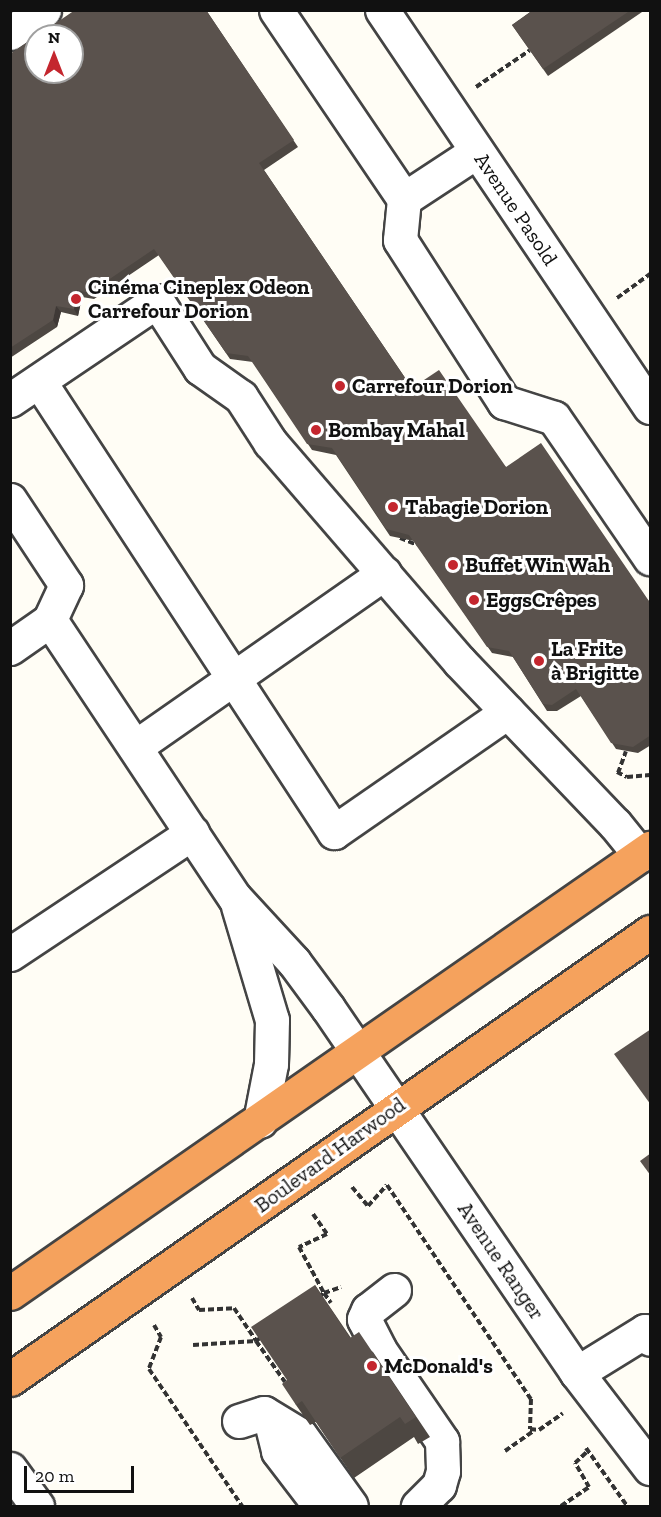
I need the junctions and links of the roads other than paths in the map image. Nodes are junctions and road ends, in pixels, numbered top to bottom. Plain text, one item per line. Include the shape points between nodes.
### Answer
1 (44, 10) edge
2 (276, 10) edge
3 (382, 10) edge
4 (10, 33) edge
5 (477, 151) junction
6 (404, 199) junction
7 (39, 381) junction
8 (10, 400) edge
9 (651, 407) edge
10 (10, 500) edge
11 (651, 558) edge
12 (384, 573) junction
13 (50, 620) junction
14 (10, 648) edge
15 (233, 678) junction
16 (507, 712) junction
17 (135, 747) junction
18 (192, 833) junction
19 (645, 852) edge
20 (235, 898) junction
21 (651, 932) edge
22 (10, 954) edge
23 (356, 1051) junction
24 (396, 1108) junction
25 (260, 1121) junction
26 (394, 1290) dead end
27 (10, 1293) edge
28 (649, 1332) edge
29 (577, 1373) junction
30 (10, 1378) edge
31 (646, 1450) edge
32 (10, 1469) edge
33 (37, 1506) edge
34 (320, 1506) edge
35 (351, 1506) edge
36 (418, 1506) edge

1 - 4 street
2 - 6 street
3 - 5 street, Avenue Pasold
5 - 6 street
5 - 9 street, Avenue Pasold
6 - 11 street via 400,240 504,402 554,418
7 - 8 street
7 - 12 street via 157,301 200,368 240,397 270,442
7 - 15 street
10 - 13 street via 66,585
12 - 15 street
12 - 16 street
13 - 14 street
13 - 17 street
15 - 16 street via 334,832
15 - 17 street
16 - 19 street
17 - 18 street
18 - 20 street
18 - 22 street
19 - 23 highway
20 - 23 street, Avenue Ranger via 294,962
20 - 25 street via 272,1020 271,1064
21 - 24 highway, Boulevard Harwood
23 - 24 street, Avenue Ranger
23 - 25 highway
24 - 29 street, Avenue Ranger
24 - 30 highway, Boulevard Harwood
25 - 27 highway
26 - 36 street via 368,1310 364,1319 379,1349 442,1441 443,1471 439,1485
28 - 29 street
29 - 31 street, Avenue Ranger
32 - 33 street
34 - 35 street via 254,1419 300,1435

